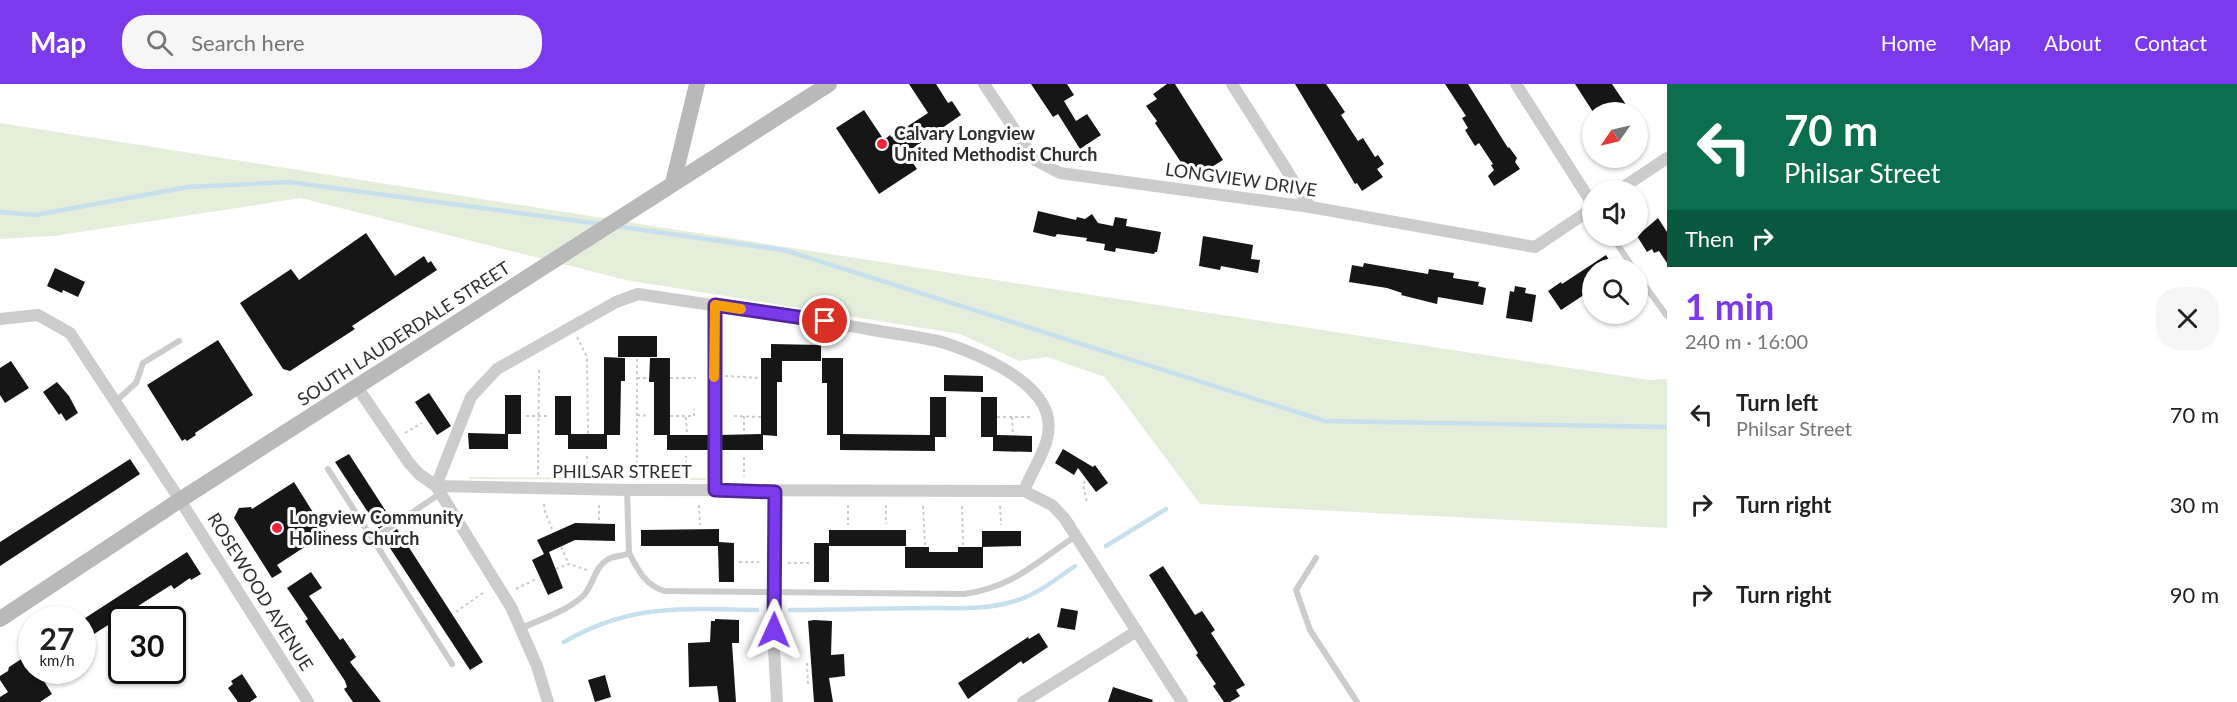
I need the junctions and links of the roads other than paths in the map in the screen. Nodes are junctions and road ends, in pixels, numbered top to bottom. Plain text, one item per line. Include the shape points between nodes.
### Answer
1 (697, 84) edge
2 (830, 84) edge
3 (984, 84) edge
4 (1232, 84) edge
5 (1516, 84) edge
6 (1667, 158) edge
7 (1634, 180) edge
8 (673, 183) junction
9 (1582, 189) edge
10 (1310, 207) junction
11 (1582, 215) edge
12 (1648, 290) edge
13 (715, 305) junction
14 (1667, 316) edge
15 (0, 319) edge
16 (178, 341) dead end
17 (357, 387) junction
18 (115, 402) junction
19 (328, 469) dead end
20 (438, 489) junction
21 (627, 490) junction
22 (715, 490) junction
23 (1024, 491) junction
24 (775, 492) junction
25 (180, 500) junction
26 (1077, 536) junction
27 (373, 539) junction
28 (628, 553) junction
29 (1316, 558) dead end
30 (775, 591) junction
31 (0, 619) edge
32 (522, 628) junction
33 (1137, 631) junction
34 (452, 664) dead end
35 (308, 702) edge
36 (548, 702) edge
37 (777, 702) edge
38 (1023, 702) edge
39 (1182, 702) edge
40 (1357, 702) edge

1 - 8 street
2 - 8 street, SOUTH LAUDERDALE STREET
3 - 10 street, LONGVIEW DRIVE via 1035,160 1060,173
4 - 10 street
5 - 9 street
6 - 7 street
8 - 17 street, SOUTH LAUDERDALE STREET
10 - 11 street, LONGVIEW DRIVE via 1535,247
12 - 14 lane
13 - 20 street via 638,294 497,369 471,397
13 - 22 lane
13 - 23 street via 943,342 993,362 1033,392 1042,402 1048,419 1044,449
15 - 18 street, ROSEWOOD AVENUE via 38,315 70,333
16 - 18 lane via 143,363 136,383
17 - 20 street via 409,464
17 - 25 street, SOUTH LAUDERDALE STREET
18 - 25 street, ROSEWOOD AVENUE
19 - 27 lane
20 - 21 street, PHILSAR STREET
20 - 27 lane
20 - 32 street
21 - 22 street, PHILSAR STREET
21 - 28 lane
22 - 24 street, PHILSAR STREET
23 - 24 street, PHILSAR STREET
23 - 26 street via 1052,505
24 - 30 street
25 - 31 street, SOUTH LAUDERDALE STREET
25 - 35 street, ROSEWOOD AVENUE
26 - 30 lane via 1008,582 980,592
26 - 33 street
27 - 34 lane
28 - 30 lane via 644,579 653,588 664,591
28 - 32 lane via 608,558 582,596
29 - 40 lane via 1296,590 1310,630
30 - 37 street
32 - 36 street
33 - 38 street
33 - 39 street

